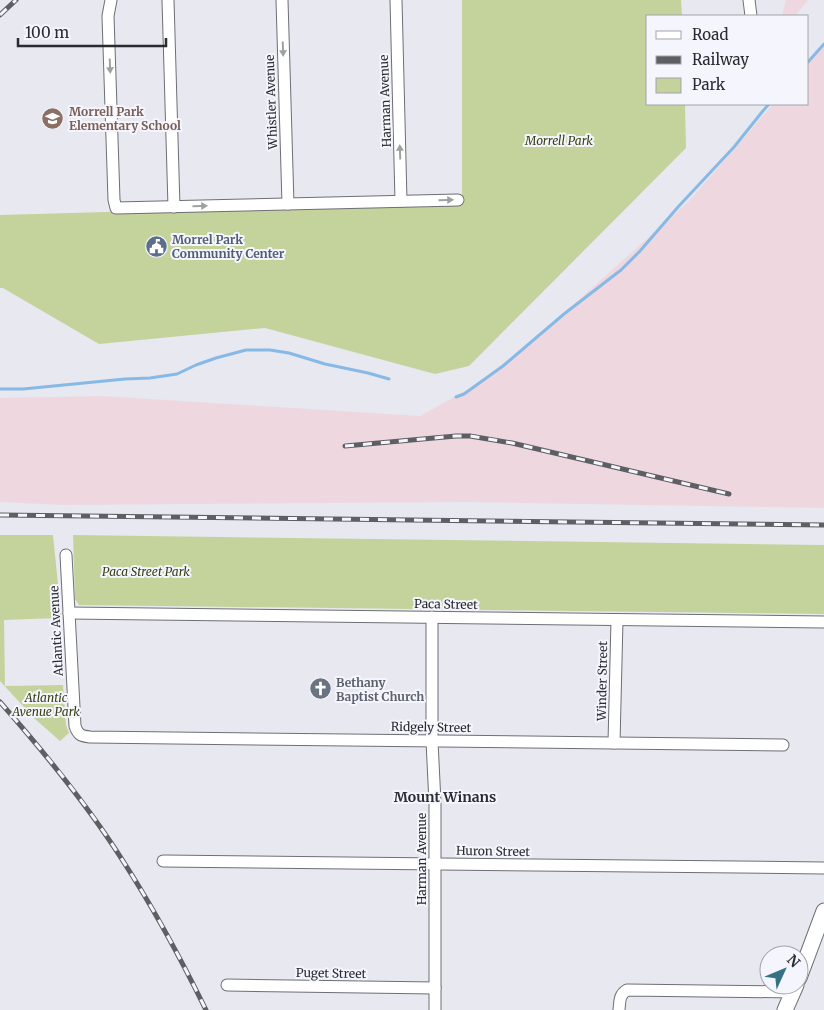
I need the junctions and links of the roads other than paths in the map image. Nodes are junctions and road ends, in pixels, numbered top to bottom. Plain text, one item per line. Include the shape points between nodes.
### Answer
1 (111, 0) edge
2 (168, 0) edge
3 (282, 0) edge
4 (396, 0) edge
5 (749, 0) edge
6 (750, 15) edge
7 (458, 200) dead end
8 (401, 201) junction
9 (288, 204) junction
10 (174, 207) junction
11 (66, 555) dead end
12 (68, 613) junction
13 (432, 617) junction
14 (617, 620) junction
15 (824, 622) edge
16 (79, 734) joint
17 (432, 741) junction
18 (614, 743) junction
19 (782, 745) dead end
20 (163, 861) dead end
21 (435, 864) junction
22 (824, 868) edge
23 (824, 911) edge
24 (809, 951) edge
25 (227, 985) dead end
26 (759, 986) edge
27 (435, 988) junction
28 (792, 995) edge
29 (435, 1010) edge
30 (619, 1010) edge
31 (785, 1010) edge

1 -> 10 street via 108,16 116,208
2 - 10 street
3 -> 9 street, Whistler Avenue
8 -> 4 street, Harman Avenue
5 - 6 street
8 -> 7 street
8 - 9 street
10 -> 9 street
11 - 12 street, Atlantic Avenue
12 - 13 street, Paca Street
12 - 16 street, Atlantic Avenue via 75,726
13 - 14 street, Paca Street
13 - 17 street, Harman Avenue
14 - 15 street, Paca Street
14 - 18 street, Winder Street
16 - 17 street, Ridgely Street via 90,737
17 - 18 street, Ridgely Street
17 - 21 street, Harman Avenue
18 - 19 street, Ridgely Street
20 - 21 street, Huron Street
21 - 22 street, Huron Street
21 - 27 street, Harman Avenue
23 - 24 street
25 - 27 street, Puget Street
26 - 30 street via 627,990 620,997
27 - 29 street, Harman Avenue
28 - 31 street

